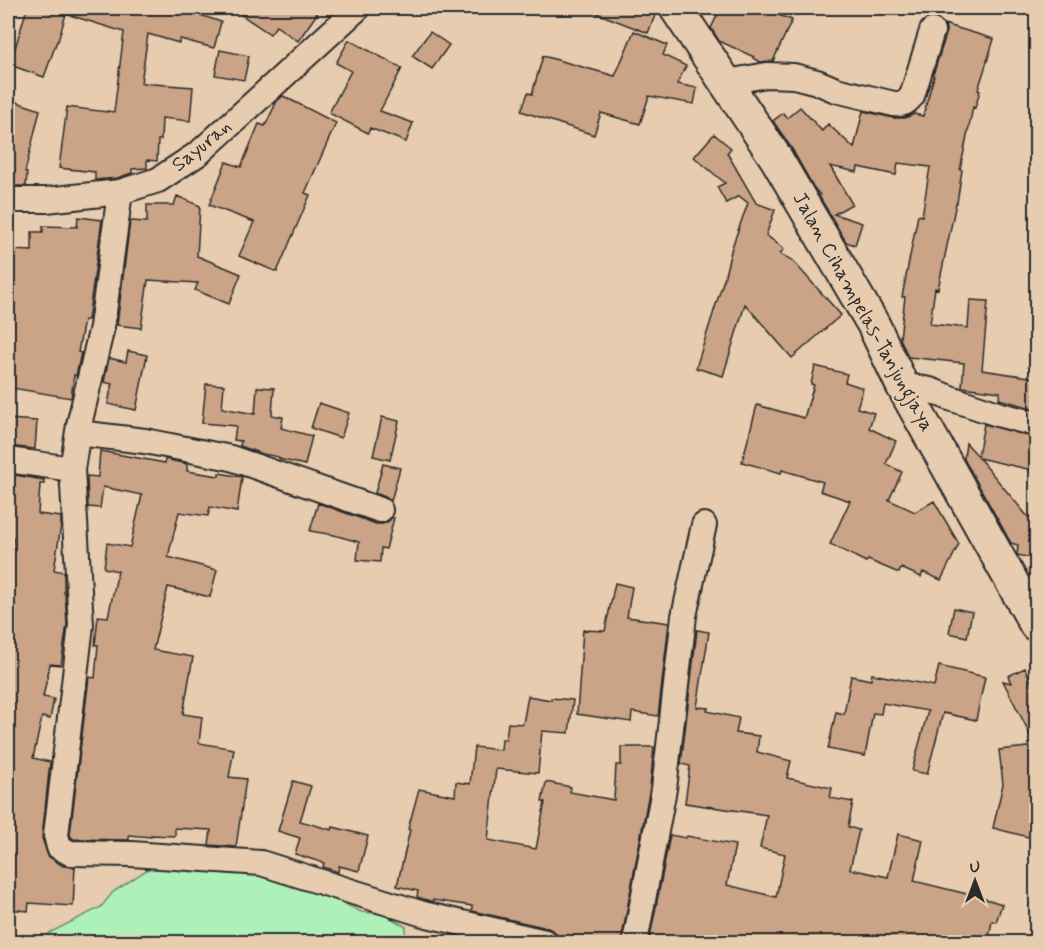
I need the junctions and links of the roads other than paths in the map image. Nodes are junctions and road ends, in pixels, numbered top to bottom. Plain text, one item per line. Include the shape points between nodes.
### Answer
1 (358, 8) edge
2 (676, 8) edge
3 (932, 31) dead end
4 (727, 82) junction
5 (120, 192) junction
6 (8, 200) edge
7 (902, 385) junction
8 (1036, 424) edge
9 (78, 433) junction
10 (8, 460) edge
11 (72, 470) junction
12 (380, 510) dead end
13 (704, 525) dead end
14 (1036, 625) edge
15 (545, 942) edge
16 (634, 942) edge

1 - 5 street, Sayuran via 199,153 158,180
2 - 4 main road, Jalan Cihampelas-Tanjungjaya
3 - 4 street via 912,96 900,105 794,76 767,75
4 - 7 main road, Jalan Cihampelas-Tanjungjaya via 873,324
5 - 6 street, Sayuran
5 - 9 street via 102,327
7 - 8 street via 930,390
7 - 14 main road, Jalan Cihampelas-Tanjungjaya
9 - 11 street
9 - 12 street via 231,458
10 - 11 street
11 - 15 street via 81,625 56,835 59,847 70,853 261,863 423,914
13 - 16 street via 684,616 664,789

